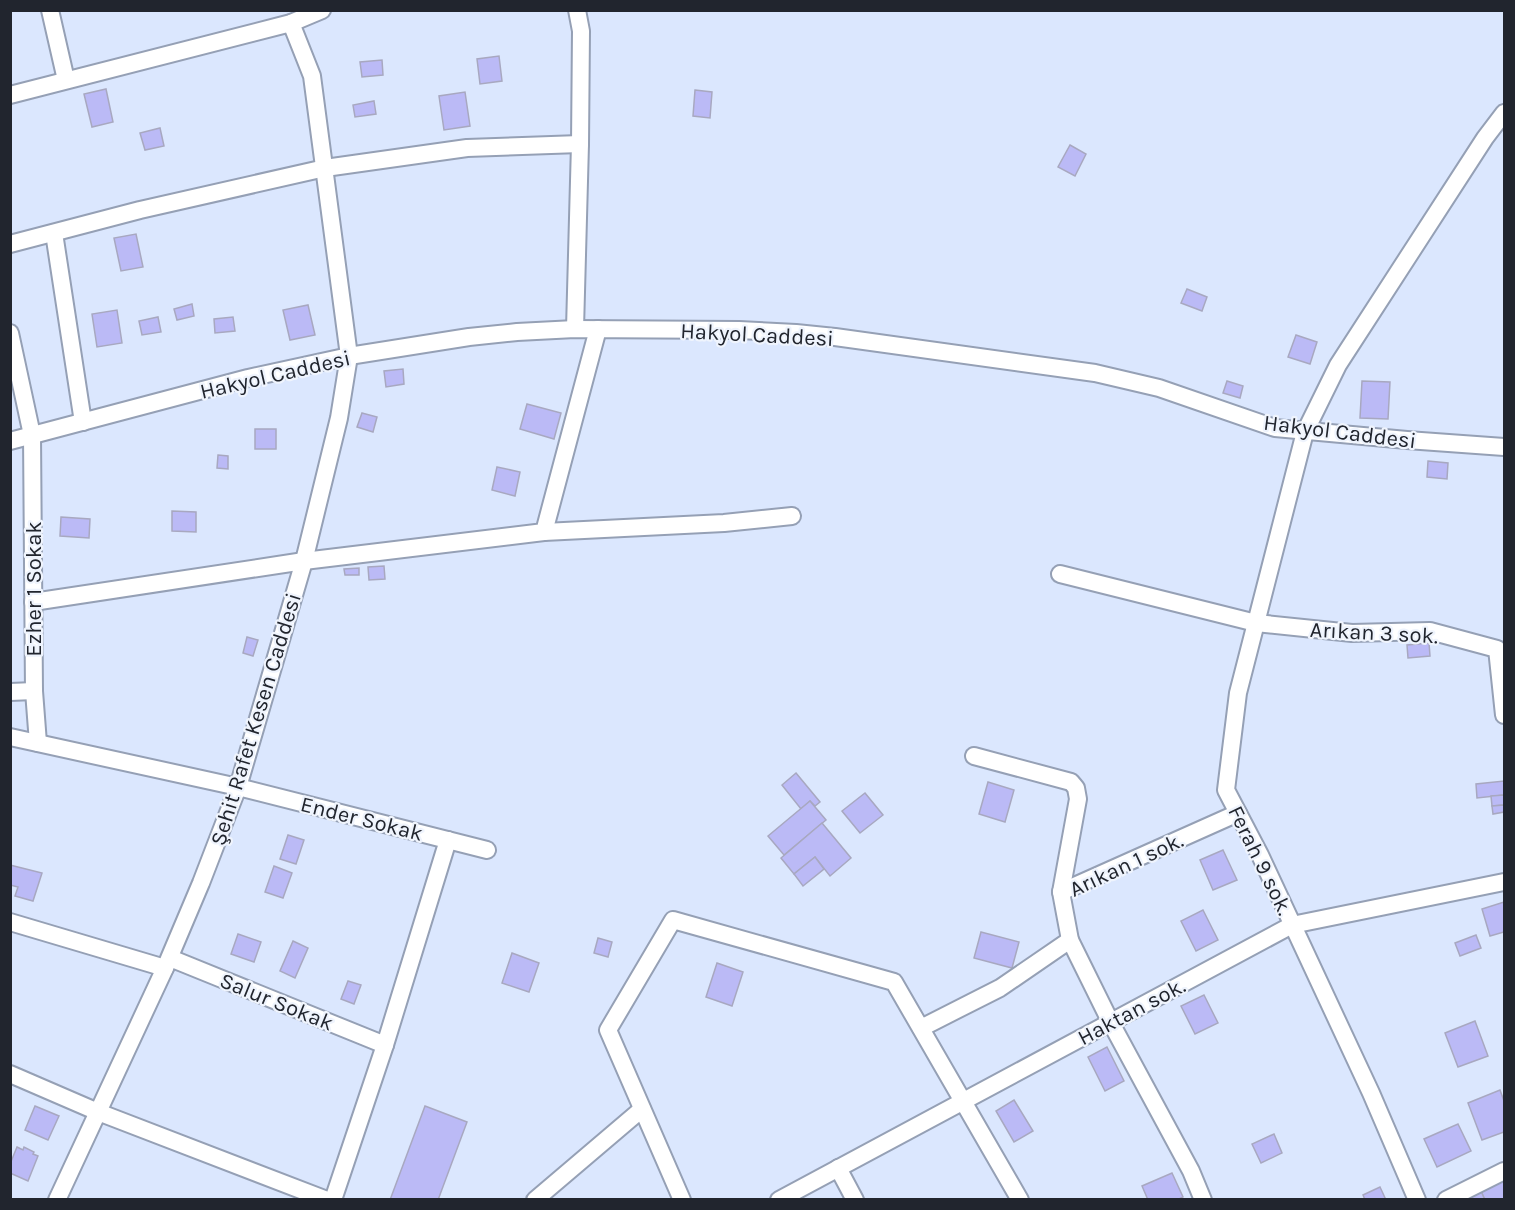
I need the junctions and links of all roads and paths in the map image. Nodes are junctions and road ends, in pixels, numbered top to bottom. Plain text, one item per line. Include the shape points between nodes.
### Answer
1 (50, 10) edge
2 (322, 10) edge
3 (578, 10) edge
4 (291, 22) junction
5 (66, 80) junction
6 (10, 94) edge
7 (1504, 113) edge
8 (580, 144) junction
9 (325, 168) junction
10 (54, 233) junction
11 (10, 244) edge
12 (575, 329) junction
13 (598, 329) junction
14 (10, 333) edge
15 (349, 356) junction
16 (83, 422) junction
17 (1305, 432) junction
18 (32, 435) junction
19 (10, 441) edge
20 (1504, 447) edge
21 (792, 516) dead end
22 (544, 531) junction
23 (304, 561) junction
24 (1060, 574) dead end
25 (33, 602) junction
26 (1256, 623) junction
27 (34, 691) junction
28 (10, 692) edge
29 (1504, 715) edge
30 (10, 737) edge
31 (38, 742) junction
32 (974, 756) dead end
33 (238, 787) junction
34 (1238, 813) junction
35 (448, 840) junction
36 (487, 850) dead end
37 (1504, 882) edge
38 (1061, 892) junction
39 (10, 922) edge
40 (1292, 925) junction
41 (1070, 940) junction
42 (168, 963) junction
43 (1111, 1023) junction
44 (921, 1028) junction
45 (385, 1045) junction
46 (10, 1074) edge
47 (964, 1101) junction
48 (642, 1108) junction
49 (98, 1112) junction
50 (838, 1168) junction
51 (1504, 1172) edge
52 (57, 1200) edge
53 (327, 1200) edge
54 (333, 1200) edge
55 (535, 1200) edge
56 (682, 1200) edge
57 (779, 1200) edge
58 (855, 1200) edge
59 (1020, 1200) edge
60 (1203, 1200) edge
61 (1417, 1200) edge
62 (1446, 1200) edge

1 - 5 street
2 - 4 street
3 - 8 street
4 - 5 street
4 - 9 street, Şehit Rafet Kesen Caddesi via 312,76
5 - 6 street
7 - 17 street, Ferah 9 sok. via 1344,355
8 - 9 street via 467,148
8 - 12 street
9 - 10 street
9 - 15 street, Şehit Rafet Kesen Caddesi
10 - 11 street
10 - 16 street
12 - 13 street, Hakyol Caddesi
12 - 15 street, Hakyol Caddesi via 469,337
13 - 17 street, Hakyol Caddesi via 739,330 825,336 1095,373 1160,388 1275,428
13 - 22 street
14 - 18 street, Ezher 1 Sokak
15 - 16 street, Hakyol Caddesi
15 - 23 street, Şehit Rafet Kesen Caddesi via 339,418
16 - 18 street, Hakyol Caddesi
17 - 20 street, Hakyol Caddesi
17 - 26 street, Ferah 9 sok.
18 - 19 street, Hakyol Caddesi
18 - 25 street, Ezher 1 Sokak
21 - 22 street
22 - 23 street
23 - 25 street
23 - 33 street, Şehit Rafet Kesen Caddesi
24 - 26 street
25 - 27 street, Ezher 1 Sokak
26 - 29 street, Arıkan 3 sok. via 1352,633 1430,631 1497,649
26 - 34 street, Ferah 9 sok. via 1238,693 1227,790
27 - 28 street
27 - 31 street, Ezher 1 Sokak
30 - 31 street, Ender Sokak
31 - 33 street, Ender Sokak
32 - 38 street via 1071,782 1076,788 1078,799
33 - 35 street, Ender Sokak
33 - 42 street, Şehit Rafet Kesen Caddesi
34 - 38 street, Arıkan 1 sok.
34 - 40 street, Ferah 9 sok.
35 - 36 street, Ender Sokak
35 - 45 street
37 - 40 street, Haktan sok.
38 - 41 street, Arıkan 1 sok.
39 - 42 street, Salur Sokak
40 - 43 street, Haktan sok.
40 - 61 street, Ferah 9 sok.
41 - 43 street, Arıkan 1 sok.
41 - 44 street via 1000,988
42 - 45 street, Salur Sokak
42 - 49 street, Şehit Rafet Kesen Caddesi
43 - 47 street, Haktan sok.
43 - 60 street, Arıkan 1 sok.
44 - 47 street
44 - 48 street via 894,982 673,920 608,1030
45 - 54 street
46 - 49 street
47 - 50 street, Haktan sok.
47 - 59 street
48 - 55 street
48 - 56 street
49 - 52 street, Şehit Rafet Kesen Caddesi
49 - 53 street
50 - 57 street, Haktan sok.
50 - 58 street
51 - 62 street

